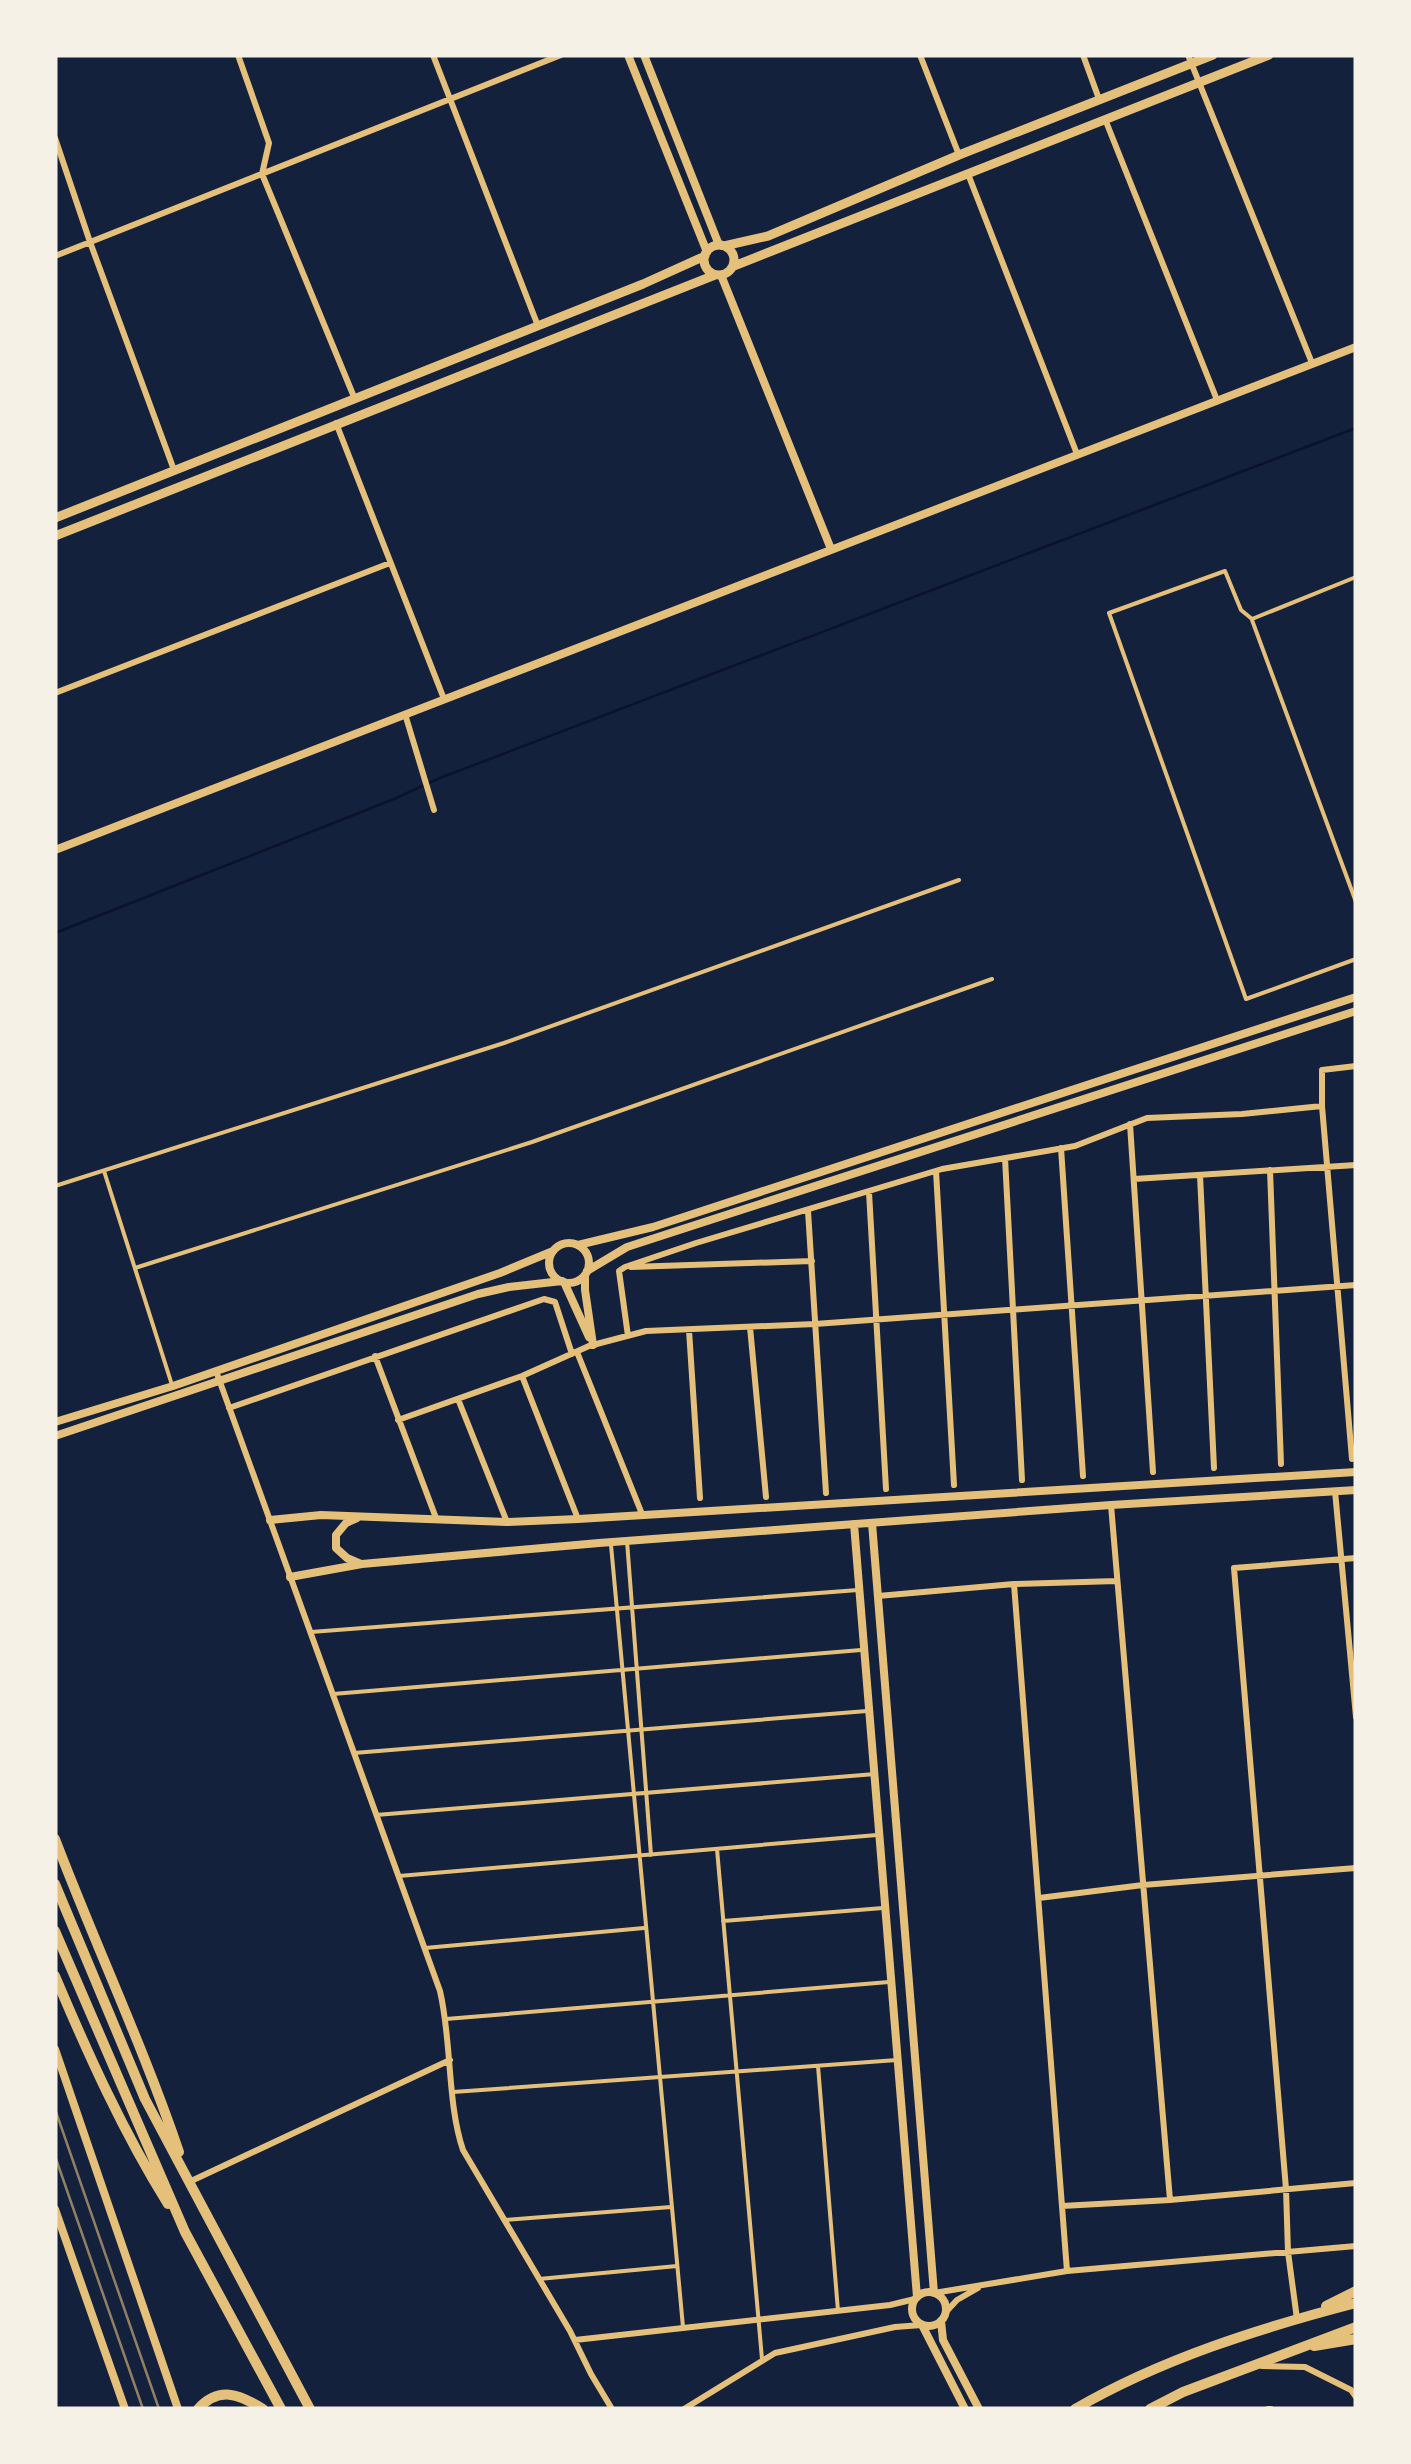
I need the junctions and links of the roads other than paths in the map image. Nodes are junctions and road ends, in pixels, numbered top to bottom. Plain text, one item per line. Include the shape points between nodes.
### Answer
1 (238, 55) edge
2 (432, 55) edge
3 (561, 55) edge
4 (628, 55) edge
5 (644, 55) edge
6 (920, 55) edge
7 (1083, 55) edge
8 (1213, 55) edge
9 (1269, 55) edge
10 (1190, 59) edge
11 (1198, 82) junction
12 (1099, 98) junction
13 (450, 99) junction
14 (1105, 118) junction
15 (55, 138) edge
16 (959, 155) junction
17 (262, 174) junction
18 (968, 174) junction
19 (90, 242) junction
20 (721, 245) junction
21 (706, 254) junction
22 (55, 256) edge
23 (734, 266) junction
24 (718, 275) junction
25 (538, 326) junction
26 (1356, 346) edge
27 (1312, 363) junction
28 (354, 398) junction
29 (1217, 400) junction
30 (336, 423) junction
31 (1077, 454) junction
32 (175, 472) junction
33 (55, 518) edge
34 (55, 536) edge
35 (831, 549) junction
36 (390, 563) junction
37 (1356, 577) edge
38 (1252, 619) junction
39 (55, 693) edge
40 (444, 699) junction
41 (405, 714) junction
42 (434, 810) dead end
43 (55, 850) edge
44 (960, 880) dead end
45 (1356, 902) edge
46 (1356, 959) edge
47 (992, 979) dead end
48 (1356, 997) edge
49 (1356, 1011) edge
50 (1356, 1066) edge
51 (1322, 1106) junction
52 (1130, 1124) junction
53 (1061, 1148) junction
54 (1005, 1158) junction
55 (1356, 1164) edge
56 (1327, 1166) junction
57 (936, 1170) junction
58 (1270, 1170) junction
59 (104, 1171) junction
60 (1200, 1175) junction
61 (1134, 1179) junction
62 (55, 1186) edge
63 (870, 1192) junction
64 (808, 1211) junction
65 (578, 1245) junction
66 (553, 1251) junction
67 (812, 1261) junction
68 (135, 1268) junction
69 (625, 1268) junction
70 (586, 1272) junction
71 (563, 1281) junction
72 (1356, 1285) edge
73 (1336, 1286) junction
74 (1273, 1291) junction
75 (1204, 1296) junction
76 (1142, 1300) junction
77 (1072, 1305) junction
78 (1013, 1310) junction
79 (944, 1314) junction
80 (876, 1319) junction
81 (815, 1324) junction
82 (750, 1327) junction
83 (689, 1330) junction
84 (628, 1336) junction
85 (594, 1345) junction
86 (574, 1353) junction
87 (375, 1356) junction
88 (216, 1371) junction
89 (522, 1376) junction
90 (220, 1381) junction
91 (172, 1386) junction
92 (458, 1399) junction
93 (229, 1408) junction
94 (398, 1420) junction
95 (55, 1422) edge
96 (55, 1436) edge
97 (1352, 1459) dead end
98 (1281, 1464) dead end
99 (1214, 1468) dead end
100 (1153, 1472) dead end
101 (1356, 1472) edge
102 (1083, 1476) dead end
103 (1022, 1480) dead end
104 (954, 1485) dead end
105 (886, 1489) dead end
106 (1356, 1490) edge
107 (1335, 1491) junction
108 (826, 1493) dead end
109 (766, 1497) dead end
110 (700, 1498) dead end
111 (1110, 1505) junction
112 (642, 1514) junction
113 (361, 1517) junction
114 (436, 1518) junction
115 (578, 1519) junction
116 (270, 1520) junction
117 (508, 1522) junction
118 (872, 1522) junction
119 (854, 1524) junction
120 (627, 1541) junction
121 (611, 1542) junction
122 (1356, 1558) edge
123 (1343, 1560) junction
124 (361, 1564) junction
125 (290, 1577) junction
126 (1117, 1580) junction
127 (1014, 1584) junction
128 (858, 1590) junction
129 (878, 1596) junction
130 (617, 1608) junction
131 (632, 1608) junction
132 (310, 1632) junction
133 (864, 1650) junction
134 (636, 1669) junction
135 (622, 1670) junction
136 (333, 1694) junction
137 (870, 1711) junction
138 (1356, 1717) edge
139 (627, 1730) junction
140 (641, 1730) junction
141 (354, 1753) junction
142 (874, 1774) junction
143 (646, 1793) junction
144 (633, 1794) junction
145 (376, 1815) junction
146 (880, 1835) junction
147 (55, 1839) edge
148 (717, 1849) junction
149 (651, 1855) junction
150 (638, 1856) junction
151 (1356, 1868) edge
152 (1260, 1875) junction
153 (399, 1876) junction
154 (55, 1884) edge
155 (1143, 1884) junction
156 (1038, 1898) junction
157 (885, 1908) junction
158 (723, 1920) junction
159 (645, 1928) junction
160 (55, 1931) edge
161 (425, 1948) junction
162 (55, 1976) edge
163 (891, 1982) junction
164 (730, 1996) junction
165 (652, 2002) junction
166 (446, 2020) junction
167 (55, 2048) edge
168 (450, 2060) junction
169 (897, 2060) junction
170 (818, 2066) junction
171 (737, 2072) junction
172 (659, 2078) junction
173 (454, 2092) junction
174 (189, 2182) junction
175 (1356, 2183) edge
176 (1286, 2189) junction
177 (1170, 2200) junction
178 (671, 2206) junction
179 (1062, 2206) junction
180 (55, 2209) edge
181 (504, 2220) junction
182 (185, 2232) junction
183 (1356, 2246) edge
184 (1288, 2252) junction
185 (677, 2266) junction
186 (1067, 2271) junction
187 (539, 2279) junction
188 (983, 2285) junction
189 (1356, 2291) edge
190 (934, 2294) junction
191 (916, 2298) junction
192 (1356, 2302) edge
193 (838, 2311) junction
194 (943, 2317) junction
195 (1301, 2317) junction
196 (759, 2320) junction
197 (922, 2325) junction
198 (1356, 2327) edge
199 (682, 2328) junction
200 (1356, 2339) edge
201 (576, 2340) junction
202 (1298, 2348) junction
203 (762, 2359) junction
204 (1256, 2366) junction
205 (1356, 2397) edge
206 (124, 2409) edge
207 (178, 2409) edge
208 (198, 2409) edge
209 (263, 2409) edge
210 (281, 2409) edge
211 (310, 2409) edge
212 (612, 2409) edge
213 (684, 2409) edge
214 (965, 2409) edge
215 (978, 2409) edge
216 (1075, 2409) edge
217 (1150, 2409) edge

1 - 17 street via 269,143
2 - 13 street
3 - 13 street
4 - 21 street
5 - 20 street
6 - 16 street
7 - 12 street
8 - 10 main road
9 - 11 main road
10 - 11 street
10 - 12 main road
11 - 14 main road
11 - 27 street
12 - 16 main road
13 - 17 street
13 - 25 street
14 - 18 main road
14 - 29 street
15 - 19 street
16 - 20 main road via 768,236
17 - 19 street
17 - 28 street
18 - 23 main road
18 - 31 street
19 - 22 street
19 - 32 street
20 - 21 main road
20 - 23 main road via 734,256
21 - 24 main road via 707,270
21 - 25 main road
23 - 24 main road
24 - 30 main road
24 - 35 street
25 - 28 main road
26 - 27 street
27 - 29 street
28 - 32 main road
29 - 31 street
30 - 34 main road
30 - 36 street
31 - 35 street
32 - 33 main road
35 - 40 street
36 - 39 street
36 - 40 street
37 - 38 lane
38 - 45 lane
38 - 46 lane via 1225,571 1109,613 1246,999
40 - 41 street
41 - 42 street
41 - 43 street
44 - 59 lane via 504,1043
47 - 68 lane via 532,1142
48 - 65 street via 653,1228
49 - 70 street via 627,1247
50 - 51 street via 1322,1070
51 - 52 street
51 - 56 street
52 - 53 street
52 - 61 street
53 - 54 street
53 - 77 street
54 - 57 street
54 - 78 street
55 - 56 street
56 - 58 street
56 - 73 street
57 - 63 street
57 - 79 street
58 - 60 street
58 - 74 street
59 - 62 lane
59 - 68 lane
60 - 61 street
60 - 75 street
61 - 76 street
63 - 64 street
63 - 80 street
64 - 67 street
64 - 69 street
65 - 66 street
65 - 70 street via 588,1258
66 - 71 street via 550,1270
66 - 88 street
67 - 69 street
67 - 81 street
68 - 91 lane
69 - 84 street via 619,1271
70 - 71 street
70 - 85 street
71 - 85 street
71 - 90 street via 478,1294
72 - 73 street
73 - 74 street
73 - 97 street
74 - 75 street
74 - 98 street
75 - 76 street
75 - 99 street
76 - 77 street
76 - 100 street
77 - 78 street
77 - 102 street
78 - 79 street
78 - 103 street
79 - 80 street
79 - 104 street
80 - 81 street
80 - 105 street
81 - 82 street
81 - 108 street
82 - 83 street
82 - 109 street
83 - 84 street
83 - 110 street
84 - 85 street
85 - 86 street
86 - 87 street via 555,1302 544,1299
86 - 89 street
86 - 112 street
87 - 93 street
87 - 94 street
88 - 90 street
88 - 91 street
89 - 92 street
89 - 115 street
90 - 93 street
90 - 96 street
91 - 95 street
92 - 94 street
92 - 117 street
93 - 116 street
94 - 114 street
101 - 112 street
106 - 107 street
107 - 111 street
107 - 123 street
111 - 118 street
111 - 126 street
112 - 115 street
113 - 114 street
113 - 116 street
113 - 124 street via 336,1534 336,1548
114 - 117 street
115 - 117 street
116 - 125 street
118 - 119 street
118 - 129 street
119 - 120 street
119 - 128 street
120 - 121 street
120 - 131 lane
121 - 124 street
121 - 130 lane
122 - 123 street
123 - 138 street
123 - 152 street via 1234,1568
124 - 125 street
125 - 132 street
126 - 127 street
126 - 155 street
127 - 129 street
127 - 156 street
128 - 131 lane
128 - 133 street
129 - 190 street
130 - 131 lane
130 - 132 lane
130 - 135 lane
131 - 134 lane
132 - 136 street
133 - 134 lane
133 - 137 street
134 - 135 lane
134 - 140 lane
135 - 136 lane
135 - 139 lane
136 - 141 street
137 - 140 lane
137 - 142 street
139 - 140 lane
139 - 141 lane
139 - 144 lane
140 - 143 lane
141 - 145 street
142 - 143 lane
142 - 146 street
143 - 144 lane
143 - 149 lane
144 - 145 lane
144 - 150 lane
145 - 153 street
146 - 148 lane
146 - 157 street
147 - 174 highway
148 - 149 lane
148 - 158 lane
149 - 150 lane
150 - 153 lane
150 - 159 lane
151 - 152 street
152 - 155 street
152 - 176 street
153 - 161 street
154 - 174 highway via 145,2098
155 - 156 street
155 - 177 street
156 - 179 street
157 - 158 lane
157 - 163 street
158 - 164 lane
159 - 161 lane
159 - 165 lane
160 - 182 highway
161 - 166 street
162 - 182 highway via 122,2122
163 - 164 lane
163 - 169 street
164 - 165 lane
164 - 171 lane
165 - 166 lane
165 - 172 lane
166 - 168 street
167 - 207 street
168 - 173 street
168 - 174 street
169 - 170 lane
169 - 191 street
170 - 171 lane
170 - 193 lane
171 - 172 lane
171 - 196 lane
172 - 173 lane
172 - 178 lane
173 - 181 street via 463,2150
174 - 211 highway
175 - 176 street
176 - 177 street
176 - 184 street
177 - 179 street
178 - 181 lane
178 - 185 lane
179 - 186 street
180 - 206 street
181 - 187 street
182 - 210 highway
183 - 184 street
184 - 186 street
184 - 195 street
185 - 187 lane
185 - 199 lane
186 - 188 street
187 - 201 street
188 - 190 street
188 - 194 street
189 - 195 highway
190 - 191 street
190 - 194 street via 944,2302
191 - 193 street
191 - 197 street via 912,2312
192 - 195 highway
193 - 196 street
194 - 197 street
194 - 215 street via 943,2340
195 - 216 highway via 1182,2358
196 - 199 street
196 - 203 lane
197 - 203 street
197 - 214 street
198 - 202 highway
199 - 201 street
200 - 202 highway
201 - 212 street
202 - 204 highway
203 - 213 street
204 - 205 street via 1305,2367
204 - 217 highway
208 - 209 highway via 218,2394

